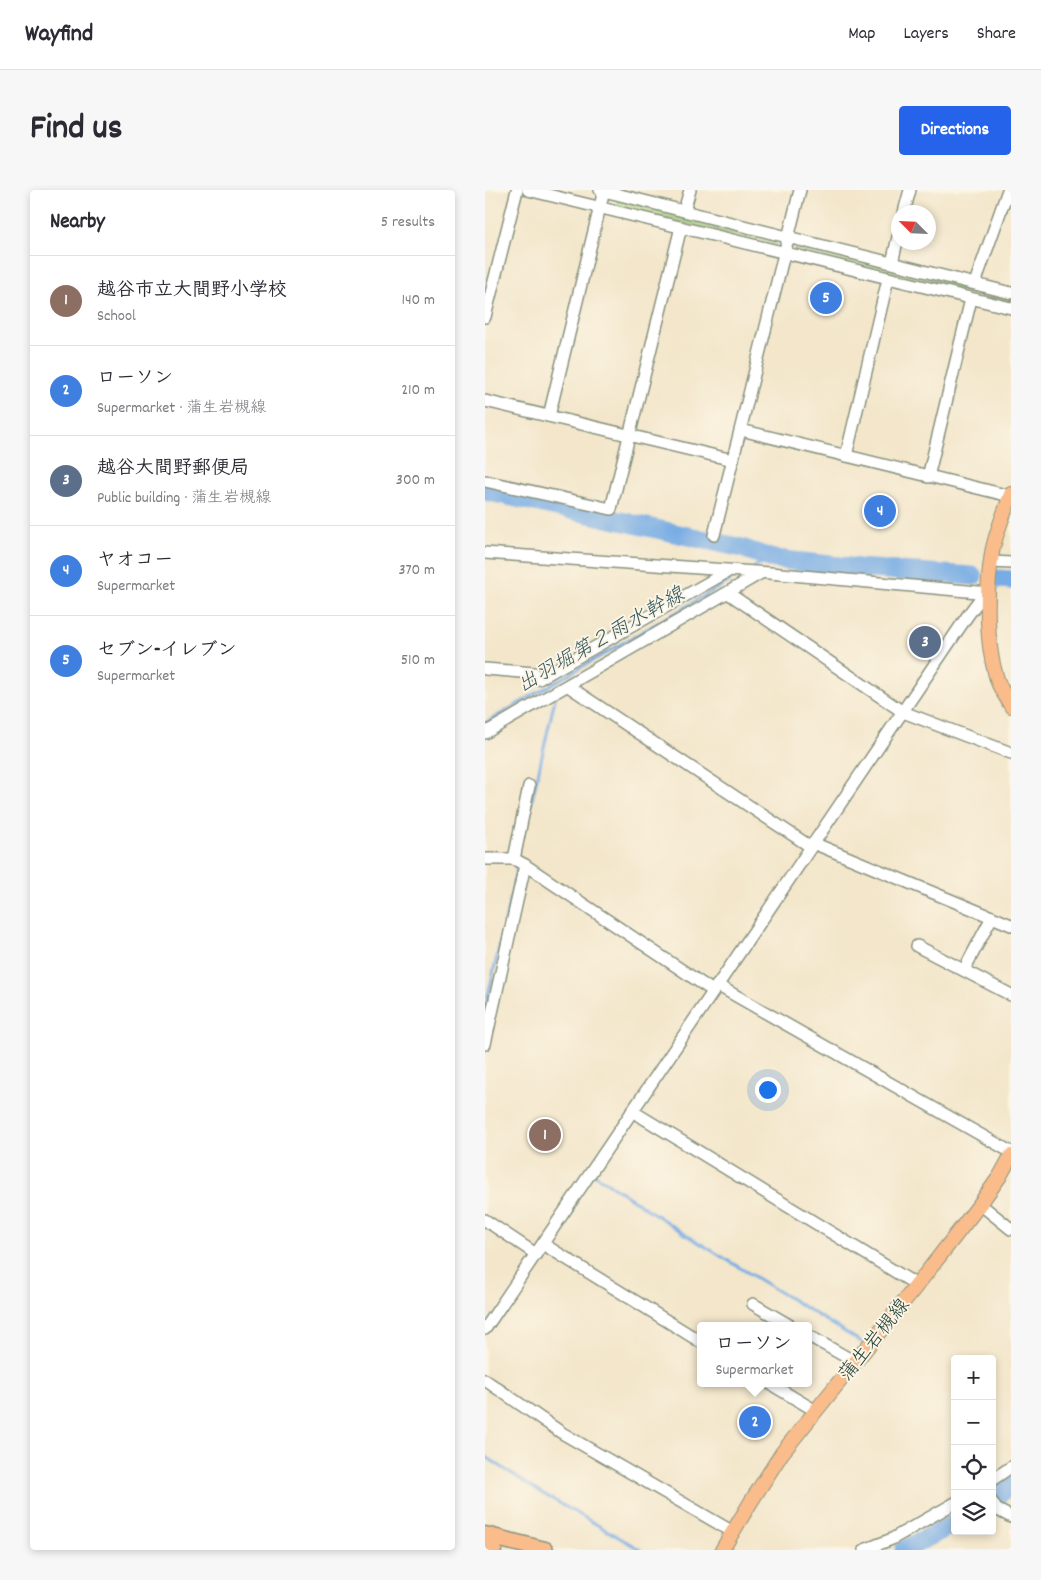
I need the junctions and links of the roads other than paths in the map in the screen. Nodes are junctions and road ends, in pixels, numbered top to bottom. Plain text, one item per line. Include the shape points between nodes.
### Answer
1 (517, 190) edge
2 (528, 190) edge
3 (603, 190) edge
4 (690, 190) edge
5 (800, 190) edge
6 (910, 190) edge
7 (1008, 190) edge
8 (907, 205) edge
9 (600, 208) junction
10 (684, 211) junction
11 (681, 227) junction
12 (788, 237) junction
13 (896, 250) edge
14 (785, 252) junction
15 (892, 263) junction
16 (888, 279) junction
17 (975, 283) junction
18 (1011, 292) edge
19 (971, 299) junction
20 (1011, 308) edge
21 (485, 317) edge
22 (485, 401) edge
23 (549, 416) junction
24 (741, 430) junction
25 (629, 436) junction
26 (846, 456) junction
27 (733, 460) junction
28 (928, 476) junction
29 (485, 481) edge
30 (1011, 495) edge
31 (714, 535) dead end
32 (485, 553) edge
33 (992, 562) junction
34 (1011, 563) edge
35 (727, 572) junction
36 (761, 573) junction
37 (728, 592) junction
38 (989, 594) junction
39 (485, 669) edge
40 (567, 686) junction
41 (1011, 706) edge
42 (903, 712) junction
43 (485, 733) edge
44 (1011, 753) edge
45 (529, 786) dead end
46 (812, 845) junction
47 (485, 858) edge
48 (514, 859) junction
49 (525, 865) junction
50 (991, 917) junction
51 (1011, 925) edge
52 (917, 946) dead end
53 (963, 970) junction
54 (715, 988) junction
55 (1011, 995) edge
56 (487, 1027) edge
57 (485, 1044) edge
58 (633, 1111) junction
59 (1011, 1154) edge
60 (980, 1204) junction
61 (485, 1220) edge
62 (1011, 1229) edge
63 (543, 1244) junction
64 (536, 1254) junction
65 (917, 1286) junction
66 (753, 1304) dead end
67 (784, 1322) edge
68 (485, 1329) edge
69 (812, 1338) edge
70 (697, 1340) edge
71 (855, 1362) junction
72 (485, 1380) edge
73 (776, 1387) edge
74 (816, 1411) junction
75 (1011, 1467) edge
76 (996, 1477) edge
77 (951, 1505) edge
78 (996, 1507) edge
79 (1011, 1517) edge
80 (733, 1532) junction
81 (485, 1534) edge
82 (485, 1548) edge
83 (493, 1550) edge
84 (545, 1550) edge
85 (722, 1550) edge
86 (864, 1550) edge

1 - 21 street
2 - 9 street
3 - 9 street
3 - 10 street
4 - 10 street
5 - 12 street
6 - 8 street
7 - 17 street
9 - 11 street
9 - 23 street
10 - 12 street
11 - 14 street
11 - 25 street
12 - 14 street
12 - 15 street
13 - 15 street
14 - 16 street
14 - 24 street
15 - 17 street
16 - 19 street
16 - 26 street
17 - 18 street
19 - 20 street
19 - 28 street
22 - 23 street
23 - 25 street
24 - 26 street
24 - 27 street
25 - 27 street
25 - 29 street via 611,509
26 - 28 street
27 - 31 street
28 - 30 street
30 - 33 main road via 992,552
32 - 35 street
33 - 34 street
33 - 38 main road
35 - 36 street
35 - 39 street via 539,679 534,674
36 - 37 street
36 - 38 street
37 - 40 street
37 - 42 street
38 - 41 main road via 991,653 999,683
38 - 42 street via 980,599
40 - 43 street
40 - 46 street
42 - 44 street
42 - 46 street
45 - 48 street
46 - 50 street
46 - 54 street
47 - 48 street
48 - 49 street
49 - 54 street
49 - 56 street
50 - 51 street
50 - 53 street
52 - 53 street
53 - 55 street
54 - 58 street
54 - 59 street
56 - 57 street
58 - 63 street
58 - 65 street
59 - 60 main road, 蒲生岩槻線
60 - 62 street
60 - 65 main road, 蒲生岩槻線
61 - 64 street
63 - 64 street
63 - 70 street
64 - 68 street
65 - 71 main road, 蒲生岩槻線
66 - 67 street
69 - 71 street
71 - 74 main road, 蒲生岩槻線
72 - 80 street via 561,1433
73 - 74 street
74 - 80 main road, 蒲生岩槻線 via 783,1454
75 - 76 street
77 - 86 street via 906,1532
78 - 79 street
80 - 85 main road, 蒲生岩槻線
81 - 84 highway
82 - 83 highway

